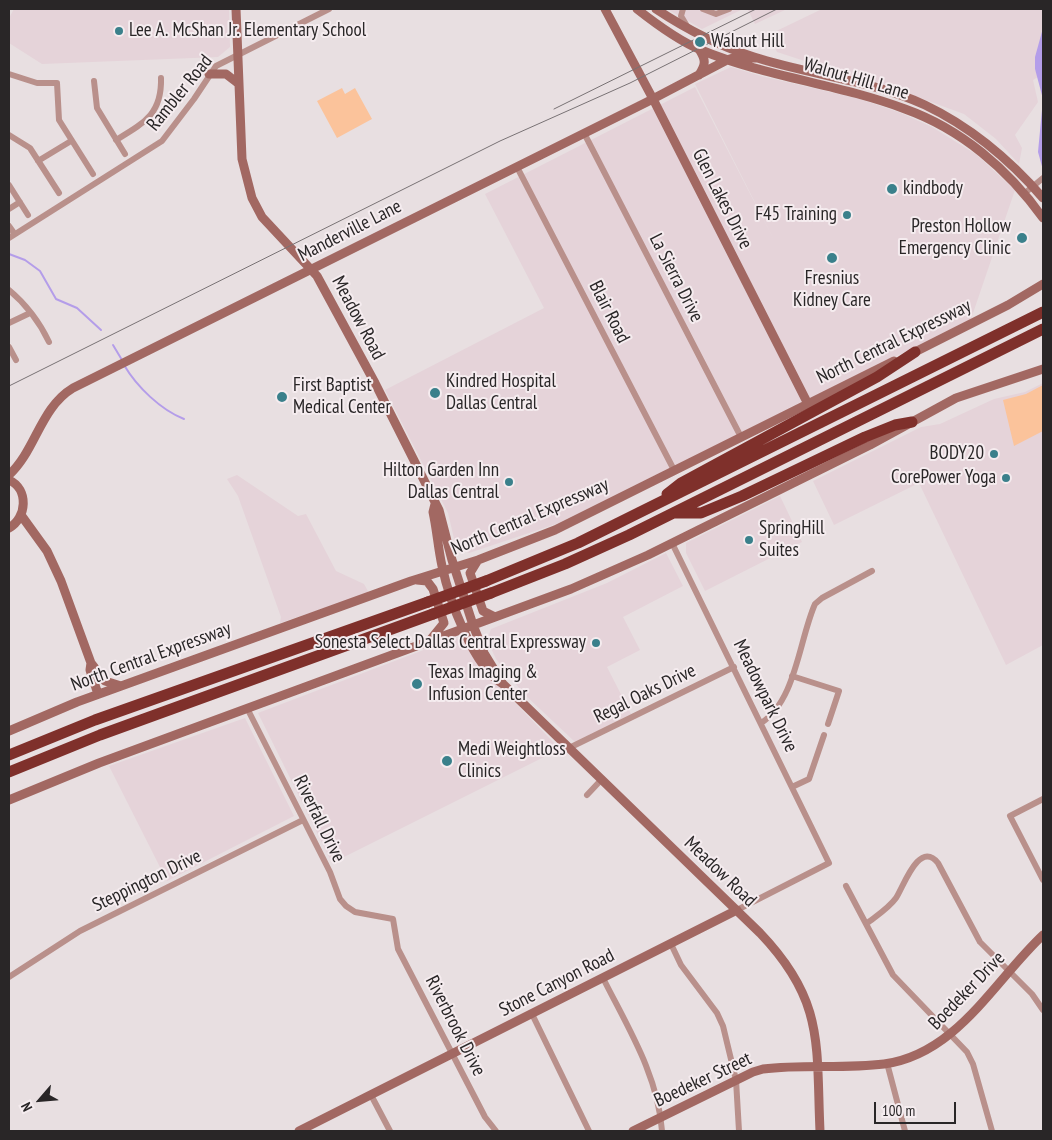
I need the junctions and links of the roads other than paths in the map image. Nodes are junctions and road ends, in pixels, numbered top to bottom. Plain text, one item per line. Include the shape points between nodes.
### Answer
1 (236, 9) edge
2 (329, 9) edge
3 (607, 9) edge
4 (637, 9) edge
5 (656, 9) edge
6 (684, 9) edge
7 (703, 9) edge
8 (729, 9) edge
9 (689, 30) junction
10 (699, 49) junction
11 (238, 54) junction
12 (755, 58) junction
13 (727, 60) junction
14 (9, 74) edge
15 (209, 74) junction
16 (699, 75) junction
17 (828, 77) junction
18 (162, 78) dead end
19 (94, 81) dead end
20 (239, 84) junction
21 (825, 86) junction
22 (654, 99) junction
23 (949, 118) junction
24 (944, 126) junction
25 (584, 133) junction
26 (9, 135) edge
27 (116, 140) junction
28 (71, 141) junction
29 (125, 154) dead end
30 (38, 161) junction
31 (517, 167) junction
32 (93, 174) dead end
33 (1043, 179) edge
34 (9, 185) edge
35 (1033, 187) junction
36 (59, 193) dead end
37 (1025, 194) junction
38 (1043, 198) edge
39 (20, 202) junction
40 (9, 209) edge
41 (28, 215) dead end
42 (1043, 218) edge
43 (9, 226) edge
44 (12, 236) edge
45 (311, 268) junction
46 (1043, 284) edge
47 (9, 290) edge
48 (12, 297) edge
49 (1043, 312) edge
50 (30, 313) junction
51 (9, 324) edge
52 (1043, 330) edge
53 (49, 342) dead end
54 (9, 347) edge
55 (915, 352) junction
56 (16, 360) dead end
57 (1043, 369) edge
58 (808, 404) junction
59 (912, 422) junction
60 (741, 437) junction
61 (18, 465) junction
62 (674, 470) junction
63 (9, 475) edge
64 (13, 483) edge
65 (435, 504) junction
66 (651, 508) junction
67 (676, 512) junction
68 (21, 515) junction
69 (11, 527) edge
70 (38, 539) junction
71 (672, 543) junction
72 (478, 560) junction
73 (454, 568) junction
74 (443, 571) junction
75 (872, 572) dead end
76 (411, 581) junction
77 (495, 617) junction
78 (473, 625) junction
79 (463, 629) junction
80 (429, 641) junction
81 (91, 663) junction
82 (734, 667) junction
83 (792, 676) junction
84 (503, 684) junction
85 (121, 686) junction
86 (98, 694) junction
87 (247, 708) junction
88 (762, 723) junction
89 (828, 724) dead end
90 (9, 731) edge
91 (56, 735) junction
92 (824, 735) dead end
93 (9, 748) edge
94 (569, 748) junction
95 (9, 755) edge
96 (9, 772) edge
97 (602, 779) junction
98 (792, 787) junction
99 (587, 795) dead end
100 (1043, 799) edge
101 (9, 800) edge
102 (303, 820) junction
103 (829, 863) joint
104 (1043, 880) edge
105 (846, 886) dead end
106 (737, 910) junction
107 (385, 916) joint
108 (866, 924) junction
109 (1043, 935) edge
110 (671, 944) junction
111 (1008, 972) junction
112 (9, 976) edge
113 (603, 978) junction
114 (1043, 1010) edge
115 (532, 1014) junction
116 (952, 1034) junction
117 (453, 1054) junction
118 (887, 1063) junction
119 (818, 1066) junction
120 (736, 1080) junction
121 (371, 1095) junction
122 (661, 1117) junction
123 (311, 1129) edge
124 (299, 1131) edge
125 (390, 1131) edge
126 (496, 1131) edge
127 (589, 1131) edge
128 (633, 1131) edge
129 (662, 1131) edge
130 (738, 1131) edge
131 (820, 1131) edge
132 (905, 1131) edge
133 (992, 1131) edge

1 - 11 street, Meadow Road
2 - 11 street, Rambler Road
3 - 22 street, Glen Lakes Drive
4 - 10 street, Walnut Hill Lane
5 - 9 street, Walnut Hill Lane
6 - 9 street via 681,16
7 - 8 street via 716,14
9 - 12 street, Walnut Hill Lane
10 - 13 street, Walnut Hill Lane
10 - 16 street via 705,61
11 - 15 street, Rambler Road via 216,66
11 - 20 street, Meadow Road
12 - 13 street
12 - 17 street, Walnut Hill Lane
13 - 16 street, Manderville Lane
13 - 21 street, Walnut Hill Lane
14 - 28 street via 37,84 57,82 59,120
15 - 20 street via 226,74
15 - 44 street, Rambler Road via 162,141
16 - 22 street, Manderville Lane
17 - 21 street
17 - 23 street, Walnut Hill Lane via 911,99
18 - 27 street via 156,110
19 - 27 street via 97,108
20 - 45 street, Meadow Road via 242,159 252,198 268,225
21 - 24 street, Walnut Hill Lane via 906,109
22 - 25 street, Manderville Lane
22 - 58 street, Glen Lakes Drive
23 - 24 street
23 - 35 street, Walnut Hill Lane via 993,148
24 - 37 street, Walnut Hill Lane via 985,155
25 - 31 street, Manderville Lane
25 - 60 street, La Sierra Drive
26 - 30 street via 30,148
27 - 29 street
28 - 30 street
28 - 32 street
30 - 36 street
31 - 45 street, Manderville Lane
31 - 62 street, Blair Road
33 - 35 street
34 - 39 street
35 - 37 street
35 - 38 street, Walnut Hill Lane
37 - 42 street, Walnut Hill Lane
39 - 40 street
39 - 41 street
43 - 44 street
45 - 61 street, Manderville Lane via 73,388 58,399
45 - 65 street, Meadow Road via 343,322
46 - 55 street, North Central Expressway
47 - 48 street
48 - 50 street
49 - 66 highway, North Central Expressway
50 - 51 street
50 - 53 street via 36,317
52 - 67 highway
54 - 56 street
55 - 58 street, North Central Expressway
55 - 66 highway via 877,377 681,482
57 - 59 street via 967,393
58 - 60 street, North Central Expressway
59 - 67 highway via 865,437 701,514
59 - 71 street via 870,446
60 - 62 street, North Central Expressway
61 - 63 street, Manderville Lane
61 - 64 street, Manderville Lane
62 - 72 street, North Central Expressway via 576,520
64 - 68 street, Manderville Lane via 23,498
65 - 73 street, Meadow Road via 444,523
65 - 74 street, Meadow Road via 433,512
66 - 91 highway, North Central Expressway, bridge via 486,581
67 - 96 highway, bridge via 578,559 491,593 100,735
68 - 69 street
68 - 70 street
69 - 70 street
70 - 81 street via 61,581
71 - 77 street via 571,589
71 - 82 street, Meadowpark Drive
72 - 73 street, North Central Expressway
72 - 77 street via 470,573 484,611
73 - 74 street, North Central Expressway
73 - 78 street, Meadow Road
74 - 76 street, North Central Expressway
74 - 79 street, Meadow Road
75 - 83 street via 815,604
76 - 80 street via 423,580 430,584 444,623
76 - 85 street, North Central Expressway
77 - 78 street
78 - 79 street
78 - 84 street, Meadow Road via 484,653
79 - 80 street
79 - 84 street, Meadow Road via 486,670
80 - 87 street
81 - 85 street via 105,681
81 - 86 street via 90,670
82 - 88 street, Meadowpark Drive
82 - 94 street, Regal Oaks Drive
83 - 88 street via 775,714
83 - 89 street via 839,691
84 - 94 street, Meadow Road
85 - 86 street, North Central Expressway
86 - 90 street, North Central Expressway
87 - 101 street
87 - 102 street, Riverfall Drive
88 - 98 street, Meadowpark Drive
91 - 93 highway
91 - 95 highway, North Central Expressway
92 - 98 street via 810,779
94 - 97 street, Meadow Road
97 - 99 street
97 - 106 street, Meadow Road
98 - 103 street, Meadowpark Drive
100 - 104 street via 1010,816
102 - 107 street, Riverfall Drive via 346,906 355,912
102 - 112 street, Steppington Drive via 80,931
103 - 106 street, Stone Canyon Road
105 - 108 street
106 - 110 street, Stone Canyon Road
106 - 119 street, Meadow Road via 776,949 797,979 811,1014
107 - 117 street, Riverbrook Drive via 393,919 398,949
108 - 111 street via 896,898 921,859 933,858 980,942
108 - 116 street via 901,986
109 - 111 street, Boedeker Drive
110 - 113 street, Stone Canyon Road
110 - 120 street via 681,965 717,1013 727,1039
111 - 114 street via 1032,994
111 - 116 street, Boedeker Drive
113 - 115 street, Stone Canyon Road
113 - 122 street via 654,1081
115 - 117 street, Stone Canyon Road
115 - 127 street
116 - 118 street, Boedeker Drive via 922,1052
116 - 133 street via 973,1064
117 - 121 street, Stone Canyon Road
117 - 126 street, Riverbrook Drive via 485,1117
118 - 119 street, Boedeker Drive
118 - 132 street
119 - 120 street, Boedeker Street via 763,1069
119 - 131 street, Meadow Road
120 - 122 street, Boedeker Street
120 - 130 street
121 - 123 street, Stone Canyon Road
121 - 125 street
122 - 128 street, Boedeker Street
122 - 129 street
123 - 124 street, Stone Canyon Road

